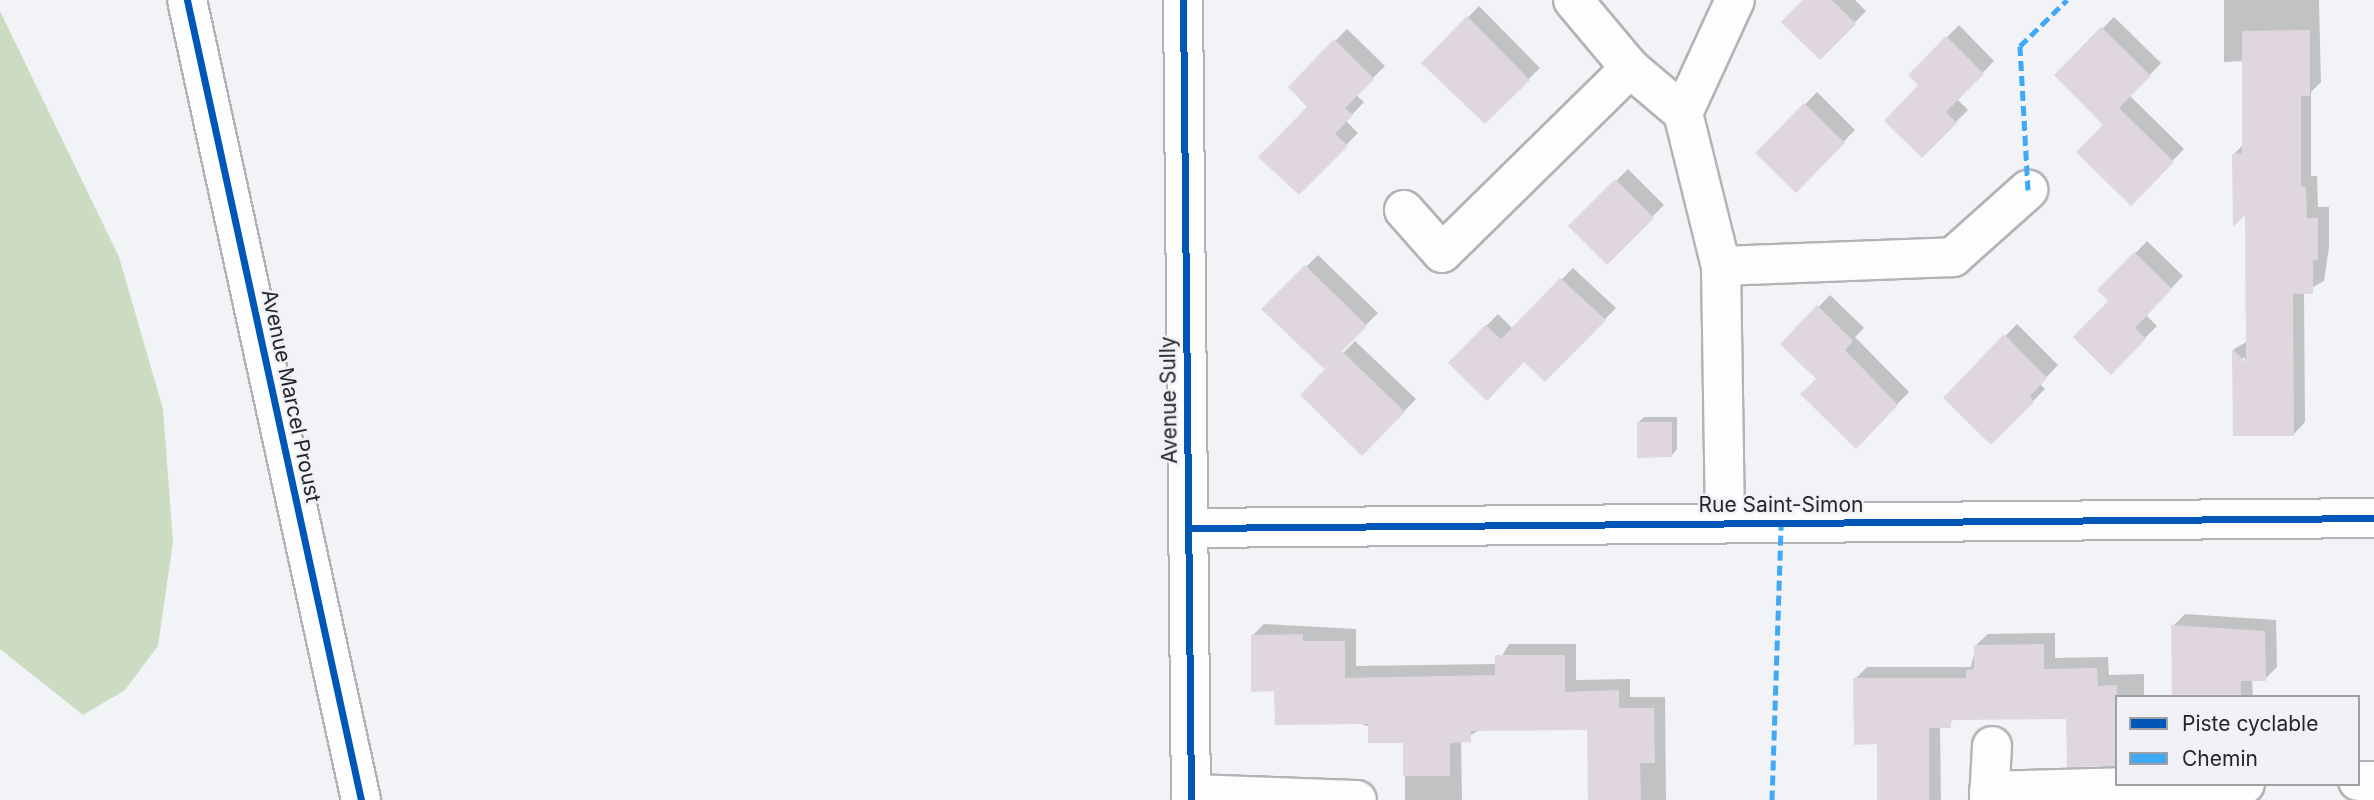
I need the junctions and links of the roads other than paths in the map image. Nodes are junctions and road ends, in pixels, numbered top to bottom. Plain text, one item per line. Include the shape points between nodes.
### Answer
1 (187, 0) edge
2 (1183, 0) edge
3 (1573, 0) edge
4 (1735, 0) edge
5 (1630, 68) junction
6 (1683, 113) junction
7 (2028, 190) dead end
8 (1404, 210) dead end
9 (1721, 266) junction
10 (2374, 518) edge
11 (1725, 522) junction
12 (1188, 528) junction
13 (1992, 746) dead end
14 (2198, 786) edge
15 (1989, 795) edge
16 (1191, 797) edge
17 (361, 800) edge
18 (1357, 800) edge

1 - 17 street, Avenue Marcel Proust
2 - 12 street, Avenue Sully
3 - 5 street
4 - 6 street
5 - 6 street
5 - 8 street via 1442,253
6 - 9 street
7 - 9 street via 1953,257
9 - 11 street
10 - 11 street, Rue Saint-Simon
11 - 12 street, Rue Saint-Simon
12 - 16 street, Avenue Sully
13 - 15 street
14 - 15 street
16 - 18 street

